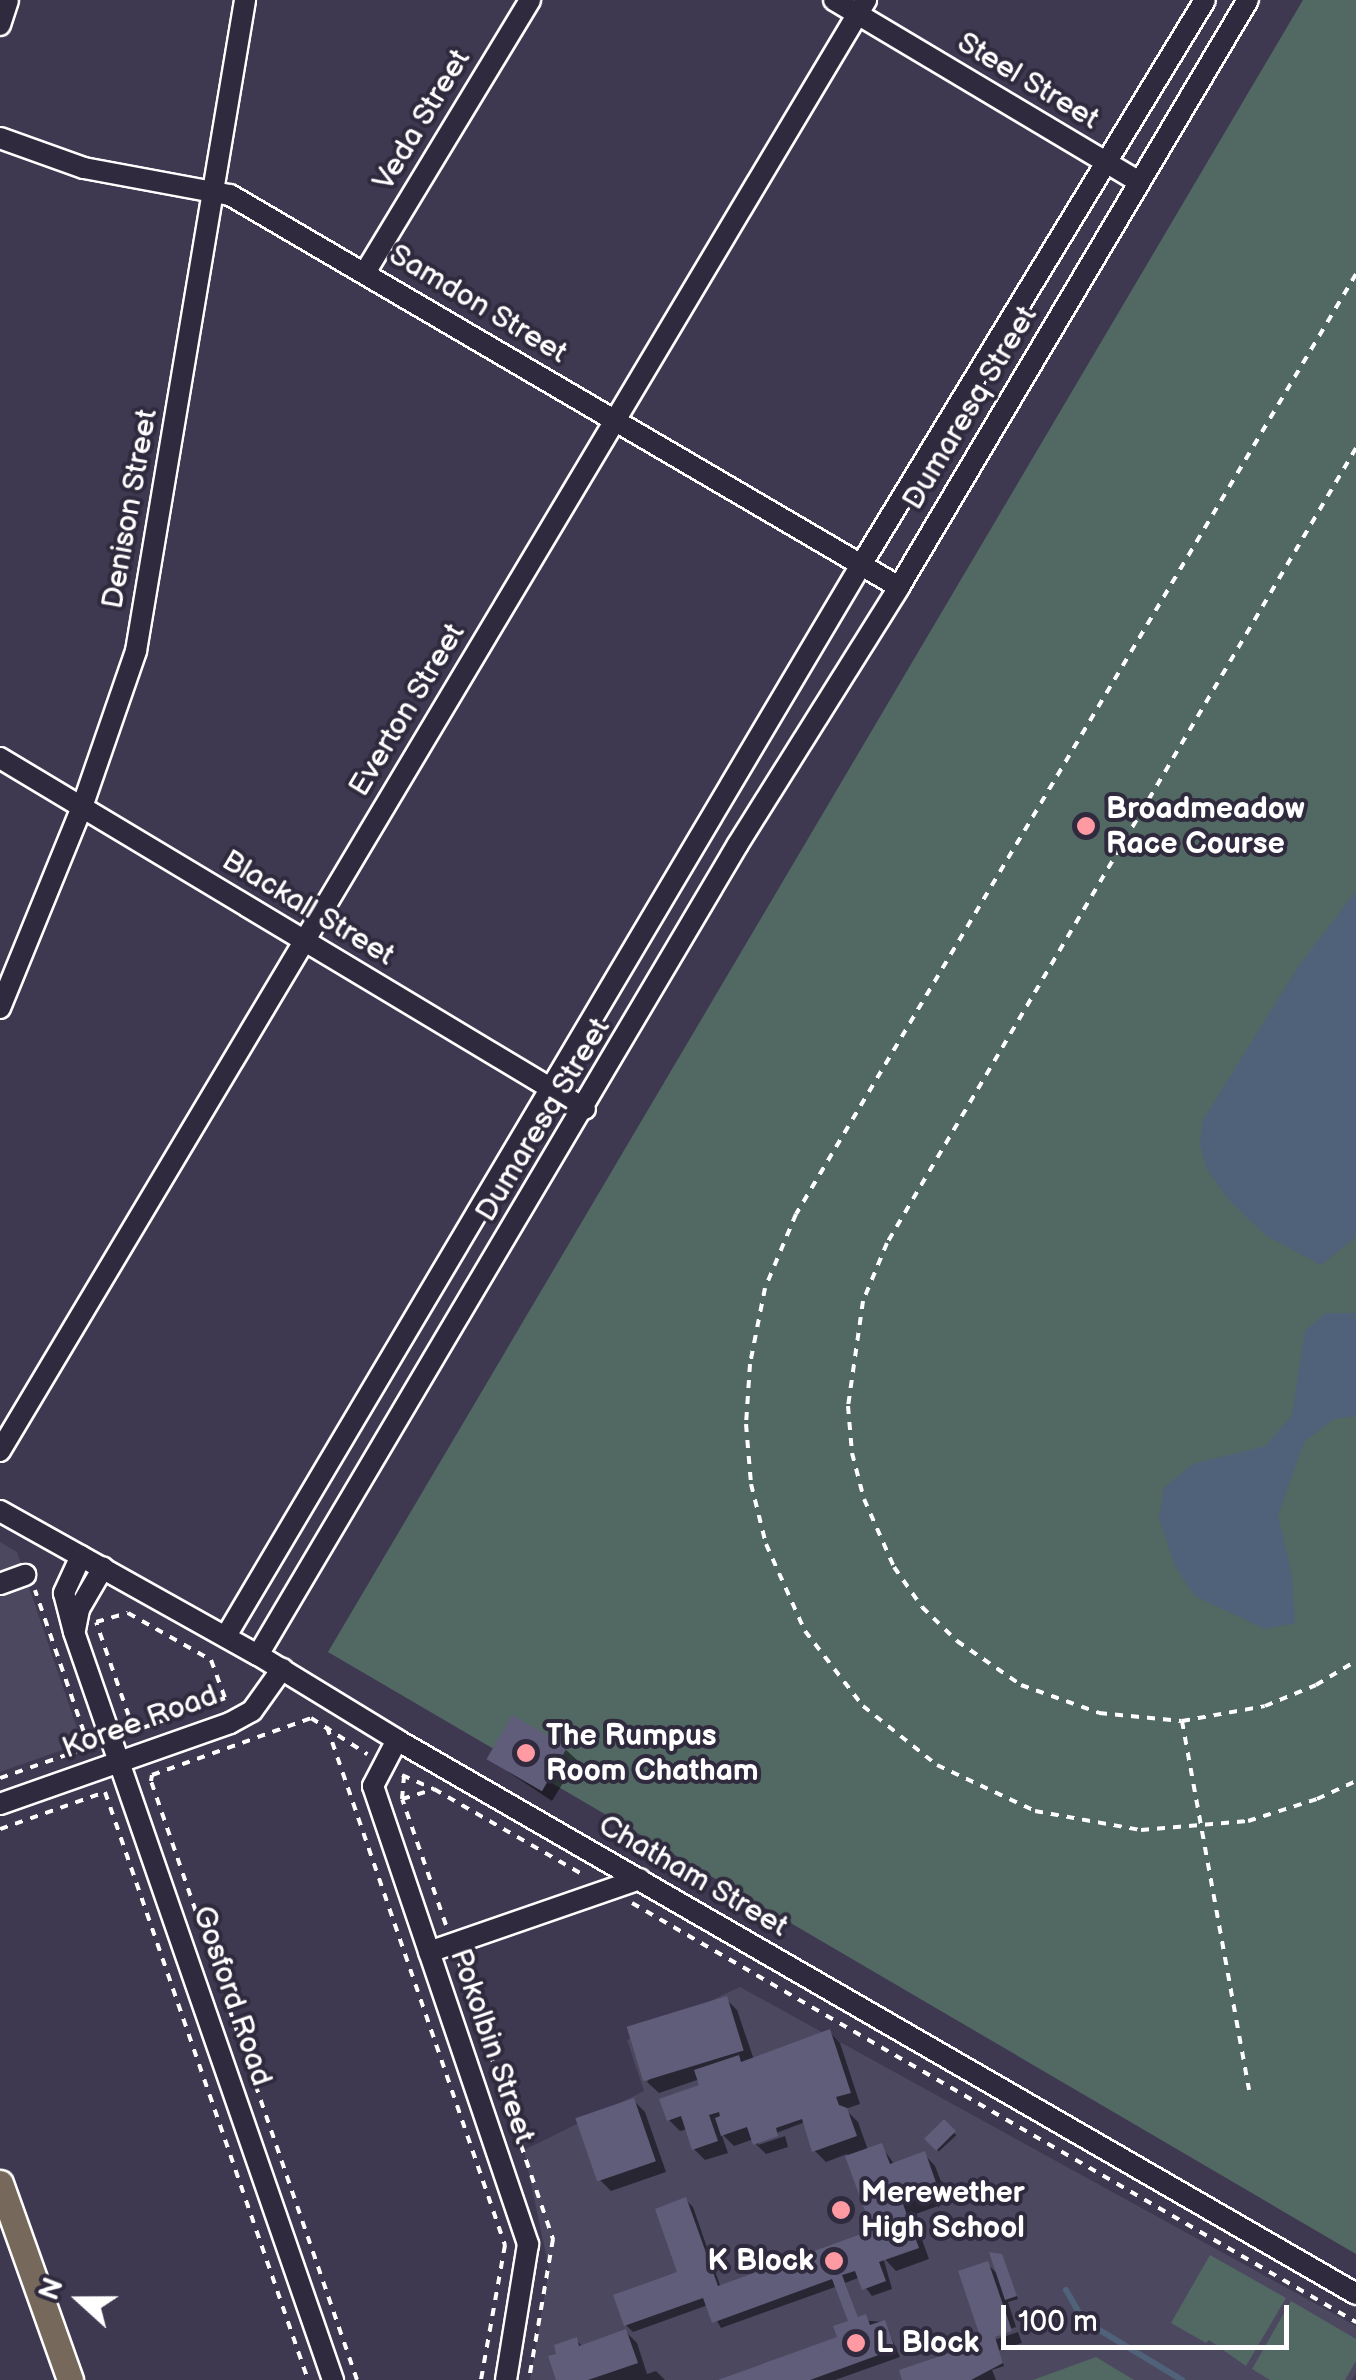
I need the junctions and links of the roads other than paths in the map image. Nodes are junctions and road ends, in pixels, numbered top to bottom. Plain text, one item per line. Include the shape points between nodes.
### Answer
1 (8, 0) edge
2 (245, 0) edge
3 (530, 0) edge
4 (834, 0) edge
5 (1204, 0) edge
6 (1248, 0) edge
7 (862, 7) edge
8 (0, 25) edge
9 (0, 138) edge
10 (1108, 163) junction
11 (1140, 182) junction
12 (214, 191) junction
13 (366, 271) junction
14 (613, 421) junction
15 (861, 565) junction
16 (899, 587) junction
17 (0, 758) edge
18 (82, 807) junction
19 (706, 826) junction
20 (738, 844) junction
21 (304, 940) junction
22 (0, 1008) edge
23 (553, 1090) junction
24 (586, 1109) junction
25 (426, 1302) junction
26 (459, 1321) junction
27 (0, 1451) edge
28 (0, 1511) edge
29 (81, 1556) junction
30 (103, 1568) junction
31 (27, 1574) road end
32 (0, 1584) edge
33 (74, 1632) junction
34 (226, 1636) junction
35 (258, 1654) junction
36 (282, 1669) junction
37 (398, 1740) junction
38 (118, 1763) junction
39 (0, 1804) edge
40 (640, 1879) junction
41 (429, 1952) junction
42 (0, 2183) edge
43 (1356, 2294) edge
44 (70, 2380) edge
45 (332, 2380) edge
46 (506, 2380) edge

1 - 8 street
2 - 12 street, Denison Street
3 - 13 street, Veda Street
4 - 7 street, Steel Street
5 - 10 street, Dumaresq Street
6 - 11 street, Dumaresq Street
7 - 10 street, Steel Street
7 - 14 street, Everton Street
9 - 12 street, Samdon Street via 84,168
10 - 11 street, Steel Street
10 - 15 street, Dumaresq Street
11 - 16 street, Dumaresq Street
12 - 13 street, Samdon Street
12 - 18 street, Denison Street via 136,650
13 - 14 street, Samdon Street
14 - 15 street, Samdon Street
14 - 21 street, Everton Street
15 - 16 street, Samdon Street
15 - 19 street, Dumaresq Street
16 - 20 street, Dumaresq Street
17 - 18 street, Blackall Street
18 - 21 street, Blackall Street
18 - 22 street, Denison Street
19 - 20 street
19 - 23 street, Dumaresq Street
20 - 24 street, Dumaresq Street
21 - 23 street, Blackall Street
21 - 27 street, Everton Street
23 - 24 street, Blackall Street
23 - 25 street, Dumaresq Street
24 - 26 street, Dumaresq Street
25 - 26 street
25 - 34 street, Dumaresq Street
26 - 35 street, Dumaresq Street
28 - 29 street, Chatham Street
29 - 30 street, Chatham Street
29 - 33 street, Gosford Road via 64,1593
30 - 33 street
30 - 34 street, Chatham Street
31 - 32 street
33 - 38 street, Gosford Road
34 - 35 street, Chatham Street
35 - 36 street, Chatham Street
36 - 37 street, Chatham Street
36 - 38 street, Koree Road via 252,1710 230,1723
37 - 40 street, Chatham Street
37 - 41 street, Pokolbin Street via 373,1786
38 - 39 street, Koree Road
38 - 45 street, Gosford Road
40 - 41 street
40 - 43 street, Chatham Street
41 - 46 street, Pokolbin Street via 528,2244
42 - 44 main road

